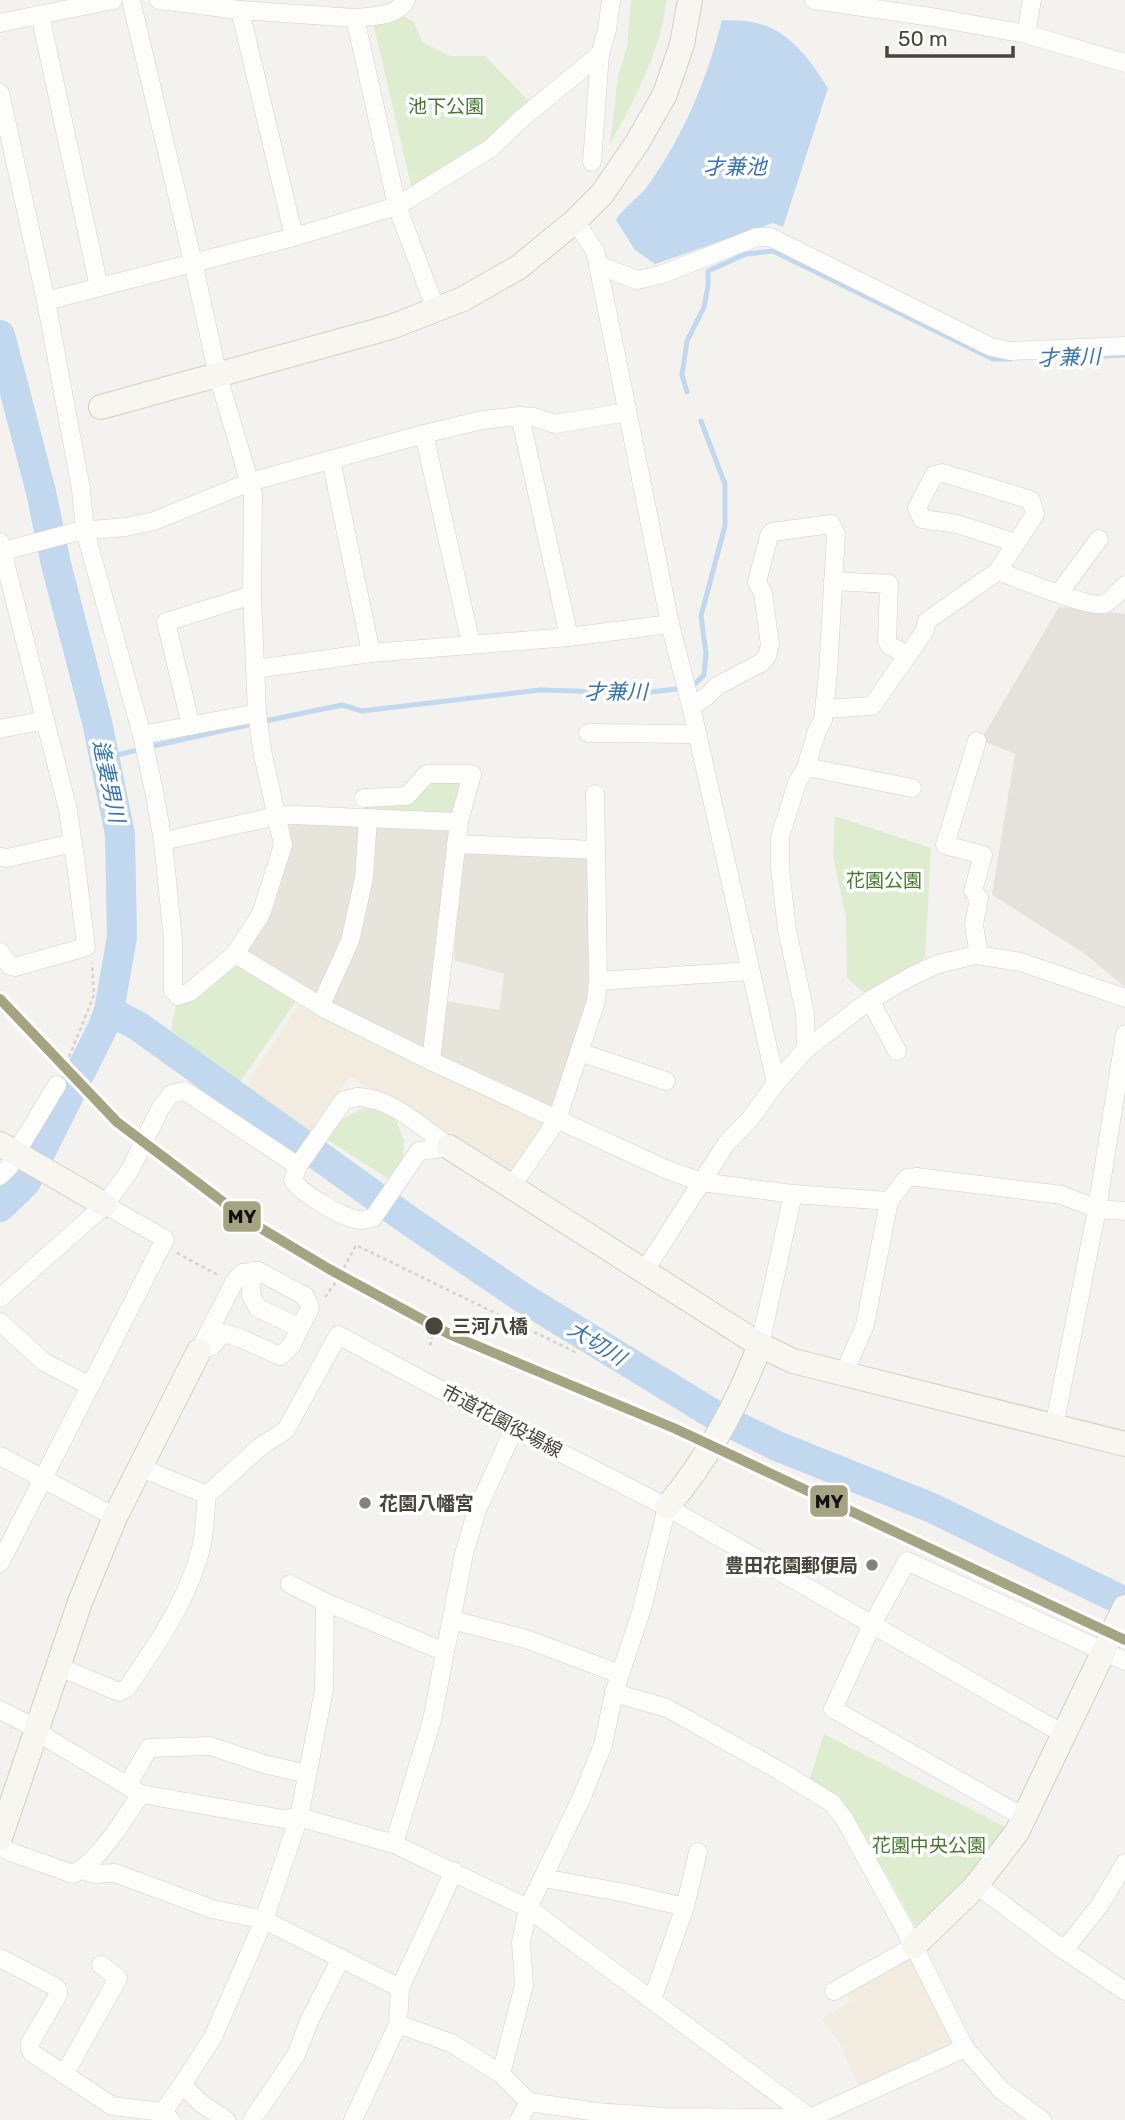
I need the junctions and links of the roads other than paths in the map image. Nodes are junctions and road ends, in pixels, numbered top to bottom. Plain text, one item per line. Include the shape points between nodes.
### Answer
1 (113, 0) edge
2 (131, 0) edge
3 (159, 0) edge
4 (406, 0) edge
5 (611, 0) edge
6 (690, 0) edge
7 (814, 0) edge
8 (1032, 0) edge
9 (870, 4) edge
10 (240, 10) junction
11 (40, 15) junction
12 (355, 18) junction
13 (0, 23) edge
14 (1026, 33) junction
15 (600, 54) junction
16 (1125, 63) edge
17 (0, 93) edge
18 (592, 162) dead end
19 (397, 206) junction
20 (575, 221) junction
21 (294, 237) junction
22 (193, 261) junction
23 (598, 265) junction
24 (99, 287) junction
25 (46, 301) junction
26 (436, 310) junction
27 (1125, 346) edge
28 (218, 376) junction
29 (101, 407) dead end
30 (627, 412) junction
31 (520, 416) junction
32 (424, 434) junction
33 (331, 460) junction
34 (250, 482) junction
35 (82, 531) junction
36 (1099, 540) dead end
37 (1016, 543) junction
38 (4, 549) edge
39 (998, 571) junction
40 (833, 581) junction
41 (1125, 585) edge
42 (1059, 593) junction
43 (252, 594) junction
44 (670, 624) junction
45 (569, 637) junction
46 (471, 645) junction
47 (371, 653) junction
48 (908, 655) junction
49 (255, 669) junction
50 (687, 693) junction
51 (825, 709) junction
52 (257, 713) junction
53 (45, 720) junction
54 (191, 726) junction
55 (0, 729) edge
56 (588, 733) dead end
57 (697, 734) junction
58 (142, 735) junction
59 (977, 741) dead end
60 (806, 767) junction
61 (912, 788) dead end
62 (595, 793) dead end
63 (364, 798) dead end
64 (277, 816) junction
65 (368, 818) junction
66 (459, 822) junction
67 (163, 841) junction
68 (73, 843) junction
69 (456, 844) junction
70 (596, 850) junction
71 (0, 857) edge
72 (0, 952) edge
73 (236, 954) junction
74 (979, 956) junction
75 (750, 971) junction
76 (598, 981) junction
77 (1125, 998) edge
78 (870, 1000) junction
79 (321, 1005) junction
80 (1125, 1034) edge
81 (806, 1049) junction
82 (897, 1051) dead end
83 (579, 1052) junction
84 (431, 1061) junction
85 (666, 1081) dead end
86 (776, 1083) junction
87 (57, 1085) road end
88 (412, 1120) junction
89 (557, 1120) junction
90 (449, 1147) junction
91 (1116, 1150) edge
92 (419, 1151) junction
93 (13, 1152) edge
94 (298, 1166) junction
95 (0, 1176) edge
96 (701, 1182) junction
97 (512, 1186) junction
98 (793, 1194) junction
99 (889, 1200) junction
100 (105, 1205) junction
101 (1097, 1209) junction
102 (1125, 1211) edge
103 (645, 1270) junction
104 (252, 1271) junction
105 (0, 1298) edge
106 (219, 1313) junction
107 (0, 1322) edge
108 (300, 1328) junction
109 (223, 1333) junction
110 (760, 1345) junction
111 (200, 1351) junction
112 (844, 1373) junction
113 (90, 1386) junction
114 (1054, 1427) junction
115 (514, 1429) junction
116 (1125, 1444) edge
117 (0, 1456) edge
118 (141, 1468) junction
119 (43, 1479) junction
120 (207, 1496) junction
121 (667, 1507) junction
122 (115, 1517) junction
123 (0, 1563) edge
124 (290, 1584) dead end
125 (325, 1602) junction
126 (1123, 1610) edge
127 (452, 1620) junction
128 (872, 1625) junction
129 (445, 1652) junction
130 (1115, 1655) edge
131 (57, 1666) junction
132 (620, 1674) junction
133 (614, 1693) junction
134 (0, 1710) edge
135 (37, 1729) junction
136 (1065, 1735) junction
137 (307, 1774) junction
138 (134, 1790) junction
139 (299, 1817) junction
140 (1025, 1818) junction
141 (0, 1838) edge
142 (394, 1844) junction
143 (0, 1846) edge
144 (698, 1852) dead end
145 (1125, 1863) edge
146 (82, 1870) junction
147 (454, 1871) junction
148 (543, 1878) junction
149 (978, 1883) junction
150 (685, 1907) junction
151 (528, 1908) junction
152 (264, 1920) junction
153 (914, 1946) junction
154 (1064, 1950) junction
155 (0, 1958) edge
156 (341, 1958) junction
157 (102, 1965) dead end
158 (400, 1988) junction
159 (834, 1991) dead end
160 (1125, 1991) edge
161 (652, 2000) junction
162 (398, 2024) junction
163 (965, 2048) junction
164 (501, 2074) junction
165 (64, 2075) junction
166 (182, 2085) junction
167 (529, 2102) junction
168 (167, 2116) edge
169 (662, 2118) edge
170 (811, 2119) edge
171 (226, 2120) edge
172 (252, 2120) edge
173 (353, 2120) edge
174 (519, 2120) edge
175 (1042, 2120) edge

1 - 11 street
2 - 22 street
3 - 10 street
4 - 12 street via 392,13
5 - 15 street
6 - 20 street via 682,44 665,94 602,194
7 - 9 street
8 - 14 street
9 - 14 street
10 - 12 street
10 - 21 street
11 - 13 street
11 - 24 street
12 - 19 street
14 - 16 street
15 - 18 street
15 - 19 street via 491,148
17 - 25 street
19 - 21 street
19 - 26 street
20 - 23 street via 595,251
20 - 26 street via 519,267
21 - 22 street
22 - 24 street
22 - 28 street
23 - 27 street via 637,280 757,237 769,237 990,347 1010,351
23 - 30 street
24 - 25 street
25 - 35 street via 81,489
26 - 28 street
28 - 29 street
28 - 34 street
30 - 31 street via 555,424
30 - 44 street
31 - 32 street
31 - 45 street
32 - 33 street
32 - 46 street
33 - 34 street
33 - 47 street
34 - 35 street via 154,521
34 - 43 street
35 - 38 street
35 - 58 street
36 - 42 street
37 - 37 street via 1035,514 1031,500 943,473 934,475 917,508 922,519 957,524
37 - 39 street
38 - 53 street
39 - 42 street
39 - 48 street via 927,621
40 - 48 street via 889,584 887,641
40 - 50 street via 836,534 831,524 772,532 757,582 763,593 770,645 767,656 706,697
40 - 51 street
41 - 42 street via 1101,605
43 - 49 street
43 - 54 street via 166,622
44 - 45 street
44 - 50 street
45 - 46 street
46 - 47 street
47 - 49 street
48 - 51 street via 872,706
49 - 52 street
50 - 57 street
51 - 60 street
52 - 54 street
52 - 64 street
53 - 55 street
53 - 68 street
54 - 58 street
56 - 57 street
57 - 75 street
58 - 67 street
59 - 74 street via 945,845 982,855 973,891 979,898 974,925
60 - 61 street
60 - 81 street via 780,837 780,868 787,930 805,1013
62 - 70 street
63 - 66 street via 407,796 427,774 472,775
64 - 65 street
64 - 67 street
64 - 73 street via 283,845 261,914
65 - 66 street
65 - 79 street via 358,910 345,954
66 - 69 street
67 - 73 street via 173,990 177,996 190,992
68 - 71 street
68 - 72 street via 86,947 15,967
69 - 70 street
69 - 84 street
70 - 76 street
73 - 79 street
74 - 77 street via 1021,961
74 - 78 street via 938,964
75 - 76 street
75 - 86 street
76 - 83 street
78 - 81 street
78 - 82 street
79 - 84 street
80 - 91 street
81 - 86 street
83 - 85 street
83 - 89 street
84 - 89 street
86 - 96 street
87 - 93 street
88 - 90 street
88 - 92 street
88 - 94 street via 371,1097 344,1100
89 - 96 street
89 - 97 street
90 - 92 street
90 - 97 street
91 - 101 street
92 - 94 street via 373,1218 360,1220 298,1188 293,1180
93 - 95 street via 10,1166
93 - 100 street
94 - 100 street via 185,1091 177,1092 160,1109 130,1170
96 - 98 street
96 - 103 street
97 - 103 street
98 - 99 street
98 - 110 street
99 - 101 street via 907,1178 917,1177 1062,1195
99 - 112 street via 865,1325
100 - 105 street
100 - 113 street via 165,1239
101 - 102 street
101 - 114 street
103 - 110 street
104 - 106 street via 242,1273 233,1284
104 - 108 street via 251,1295 258,1308
104 - 108 street via 304,1296 310,1308
106 - 109 street
106 - 111 street
107 - 113 street via 44,1362
108 - 109 street via 280,1356
109 - 111 street
110 - 112 street via 793,1361
110 - 121 street via 717,1439
111 - 118 street
112 - 114 street
113 - 119 street
114 - 116 street
115 - 120 street, 市道花園役場線 via 338,1335 286,1430 260,1447
115 - 121 street, 市道花園役場線
115 - 127 street via 477,1510
117 - 119 street
118 - 120 street
118 - 122 street
119 - 122 street
119 - 123 street
120 - 131 street via 202,1544 186,1590 162,1637 127,1688 118,1692
121 - 128 street, 市道花園役場線
121 - 132 street via 642,1609
122 - 131 street
124 - 125 street
125 - 129 street
125 - 137 street via 324,1690
126 - 130 street
127 - 129 street
127 - 132 street via 526,1639
128 - 130 street via 907,1561
128 - 136 street, 市道花園役場線
128 - 140 street via 833,1709
129 - 142 street via 432,1720
130 - 136 street
131 - 135 street
132 - 133 street
133 - 148 street via 603,1745
133 - 153 street via 667,1708 832,1803
134 - 135 street
135 - 138 street
135 - 141 street
136 - 140 street
137 - 138 street via 210,1746 149,1748
137 - 139 street
138 - 139 street via 283,1819
138 - 146 street via 115,1833
139 - 142 street
139 - 152 street
140 - 149 street
142 - 147 street
143 - 146 street via 73,1874
144 - 150 street
145 - 154 street via 1100,1905
146 - 152 street via 115,1873 212,1909
147 - 151 street
147 - 158 street
148 - 150 street
148 - 151 street
149 - 153 street
149 - 154 street
150 - 161 street
151 - 161 street
151 - 164 street via 521,1942 524,1985
152 - 156 street
152 - 166 street via 213,2037
153 - 159 street
153 - 163 street
154 - 160 street
155 - 165 street via 58,1990 30,2048
156 - 158 street
156 - 172 street via 296,2056
157 - 165 street via 118,1978
158 - 162 street
161 - 170 street
162 - 164 street via 451,2043
162 - 173 street
163 - 170 street
163 - 175 street via 1001,2090
164 - 167 street
165 - 168 street via 112,2106
166 - 168 street
166 - 171 street
167 - 169 street
167 - 174 street
169 - 170 street

